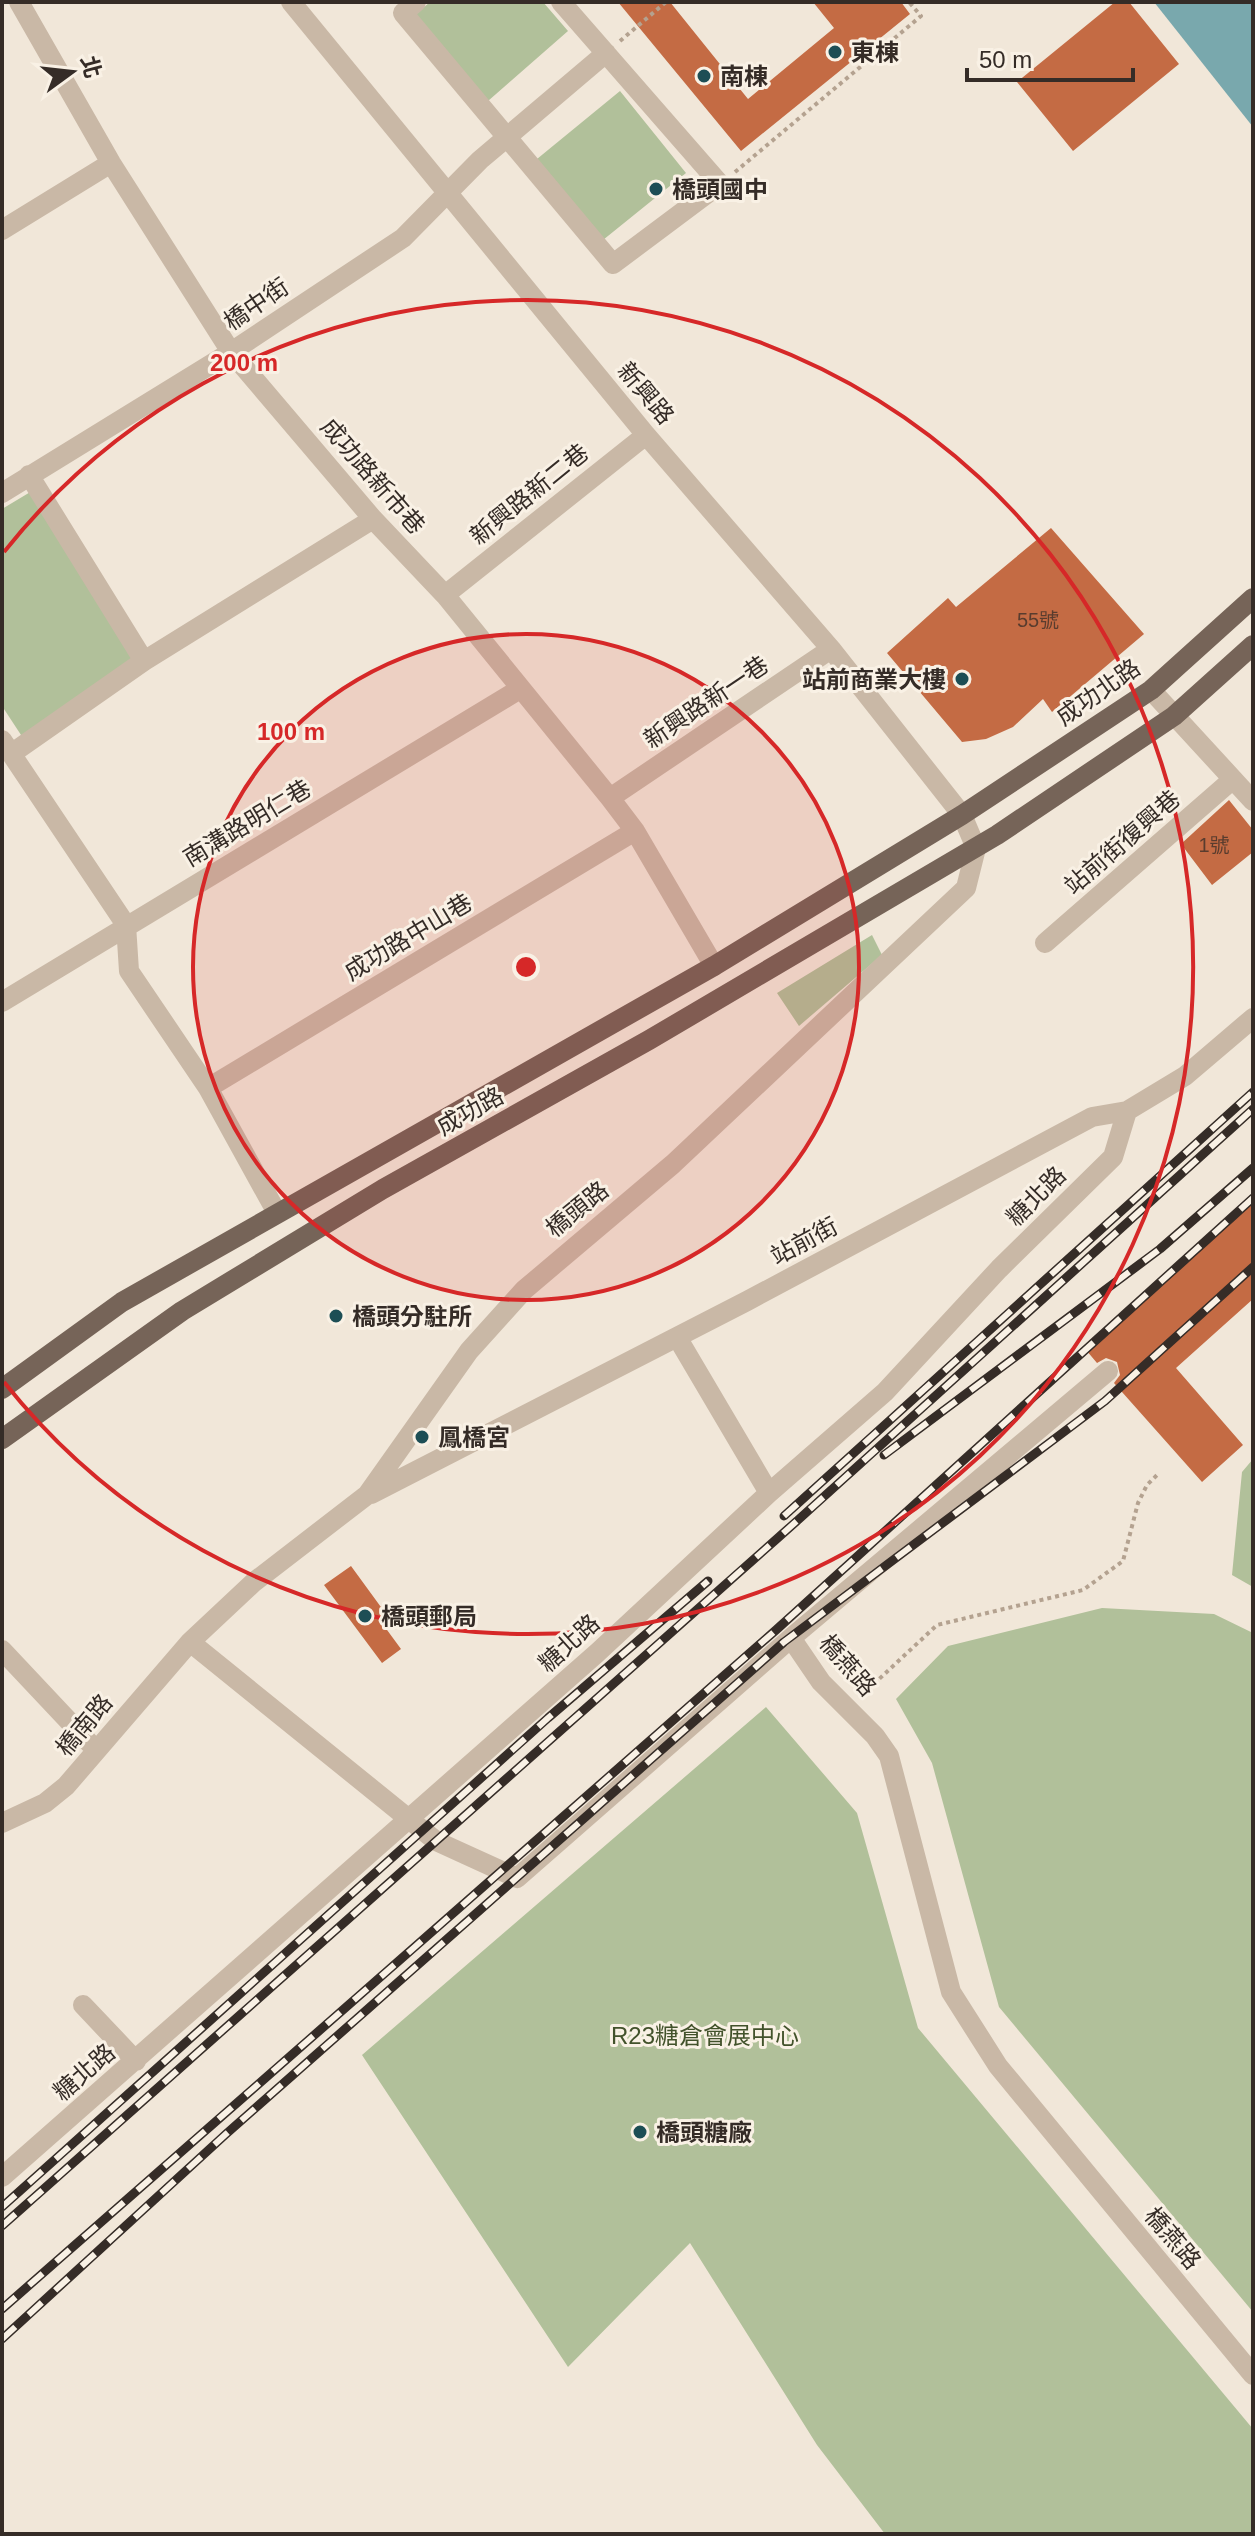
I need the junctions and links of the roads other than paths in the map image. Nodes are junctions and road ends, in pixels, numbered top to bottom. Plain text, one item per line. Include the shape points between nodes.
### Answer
1 (19, 2) edge
2 (291, 2) edge
3 (416, 2) edge
4 (561, 2) edge
5 (606, 53) junction
6 (507, 137) junction
7 (111, 163) junction
8 (445, 193) junction
9 (2, 230) edge
10 (231, 352) junction
11 (646, 435) junction
12 (29, 475) junction
13 (2, 493) edge
14 (373, 519) junction
15 (445, 595) junction
16 (1253, 598) edge
17 (1253, 645) edge
18 (831, 649) junction
19 (144, 661) junction
20 (520, 689) junction
21 (1151, 690) junction
22 (1174, 716) junction
23 (7, 747) edge
24 (1232, 780) junction
25 (610, 798) junction
26 (1253, 801) edge
27 (962, 815) junction
28 (635, 831) junction
29 (976, 848) junction
30 (126, 925) junction
31 (1045, 943) dead end
32 (714, 966) junction
33 (2, 1002) edge
34 (1253, 1018) edge
35 (208, 1088) junction
36 (1127, 1111) junction
37 (277, 1213) junction
38 (677, 1337) junction
39 (1108, 1371) dead end
40 (2, 1389) edge
41 (2, 1439) edge
42 (769, 1493) junction
43 (367, 1495) junction
44 (791, 1638) junction
45 (190, 1642) junction
46 (2, 1650) edge
47 (96, 1750) junction
48 (410, 1818) junction
49 (2, 1823) edge
50 (83, 2005) dead end
51 (136, 2061) junction
52 (5, 2168) edge
53 (1253, 2375) edge

1 - 7 street, 成功路新市巷
2 - 8 street, 新興路
3 - 6 street via 403,13
4 - 5 street
5 - 6 street, 橋中街
5 - 6 street via 720,184 613,264
6 - 8 street, 橋中街
7 - 9 street
7 - 10 street, 成功路新市巷
8 - 10 street, 橋中街 via 403,238
8 - 11 street, 新興路
10 - 12 street, 橋中街
10 - 14 street, 成功路新市巷
11 - 15 street, 新興路新二巷
11 - 18 street, 新興路
12 - 13 street, 橋中街
12 - 19 street
14 - 15 street, 成功路新市巷
14 - 19 street
15 - 20 street, 成功路新市巷
16 - 21 main road, 成功北路
17 - 22 main road
18 - 25 street, 新興路新一巷
18 - 27 street, 新興路
19 - 23 street
20 - 25 street, 成功路新市巷
20 - 30 street, 南溝路明仁巷
21 - 22 street
21 - 27 main road, 成功北路
22 - 24 street
22 - 29 main road
23 - 30 street
24 - 26 street
24 - 31 street, 站前街復興巷
25 - 28 street, 成功路新市巷
27 - 29 street
27 - 32 main road, 成功路
28 - 32 street, 成功路新市巷
28 - 35 street, 成功路中山巷
29 - 41 main road, 成功路 via 195,1302
29 - 43 street, 橋頭路 via 966,888 673,1164 524,1290 469,1351
30 - 33 street, 南溝路明仁巷
30 - 35 street via 129,971
32 - 37 main road, 成功路
34 - 36 street, 站前街 via 1185,1076
35 - 37 street
36 - 38 street, 站前街 via 1092,1117
36 - 42 street, 糖北路 via 1113,1157 885,1392
37 - 40 main road, 成功路 via 122,1302
38 - 42 street
38 - 43 street, 站前街
39 - 44 street
42 - 48 street, 糖北路
43 - 45 street, 橋頭路 via 254,1582
44 - 48 street, 橋燕路 via 517,1878 436,1841
44 - 53 street, 橋燕路 via 821,1682 889,1756 951,1992 969,2025
45 - 47 street, 橋南路
45 - 48 street, 橋燕路
46 - 47 street
47 - 49 street, 橋南路 via 45,1803
48 - 51 street, 糖北路
50 - 51 street
51 - 52 street, 糖北路

